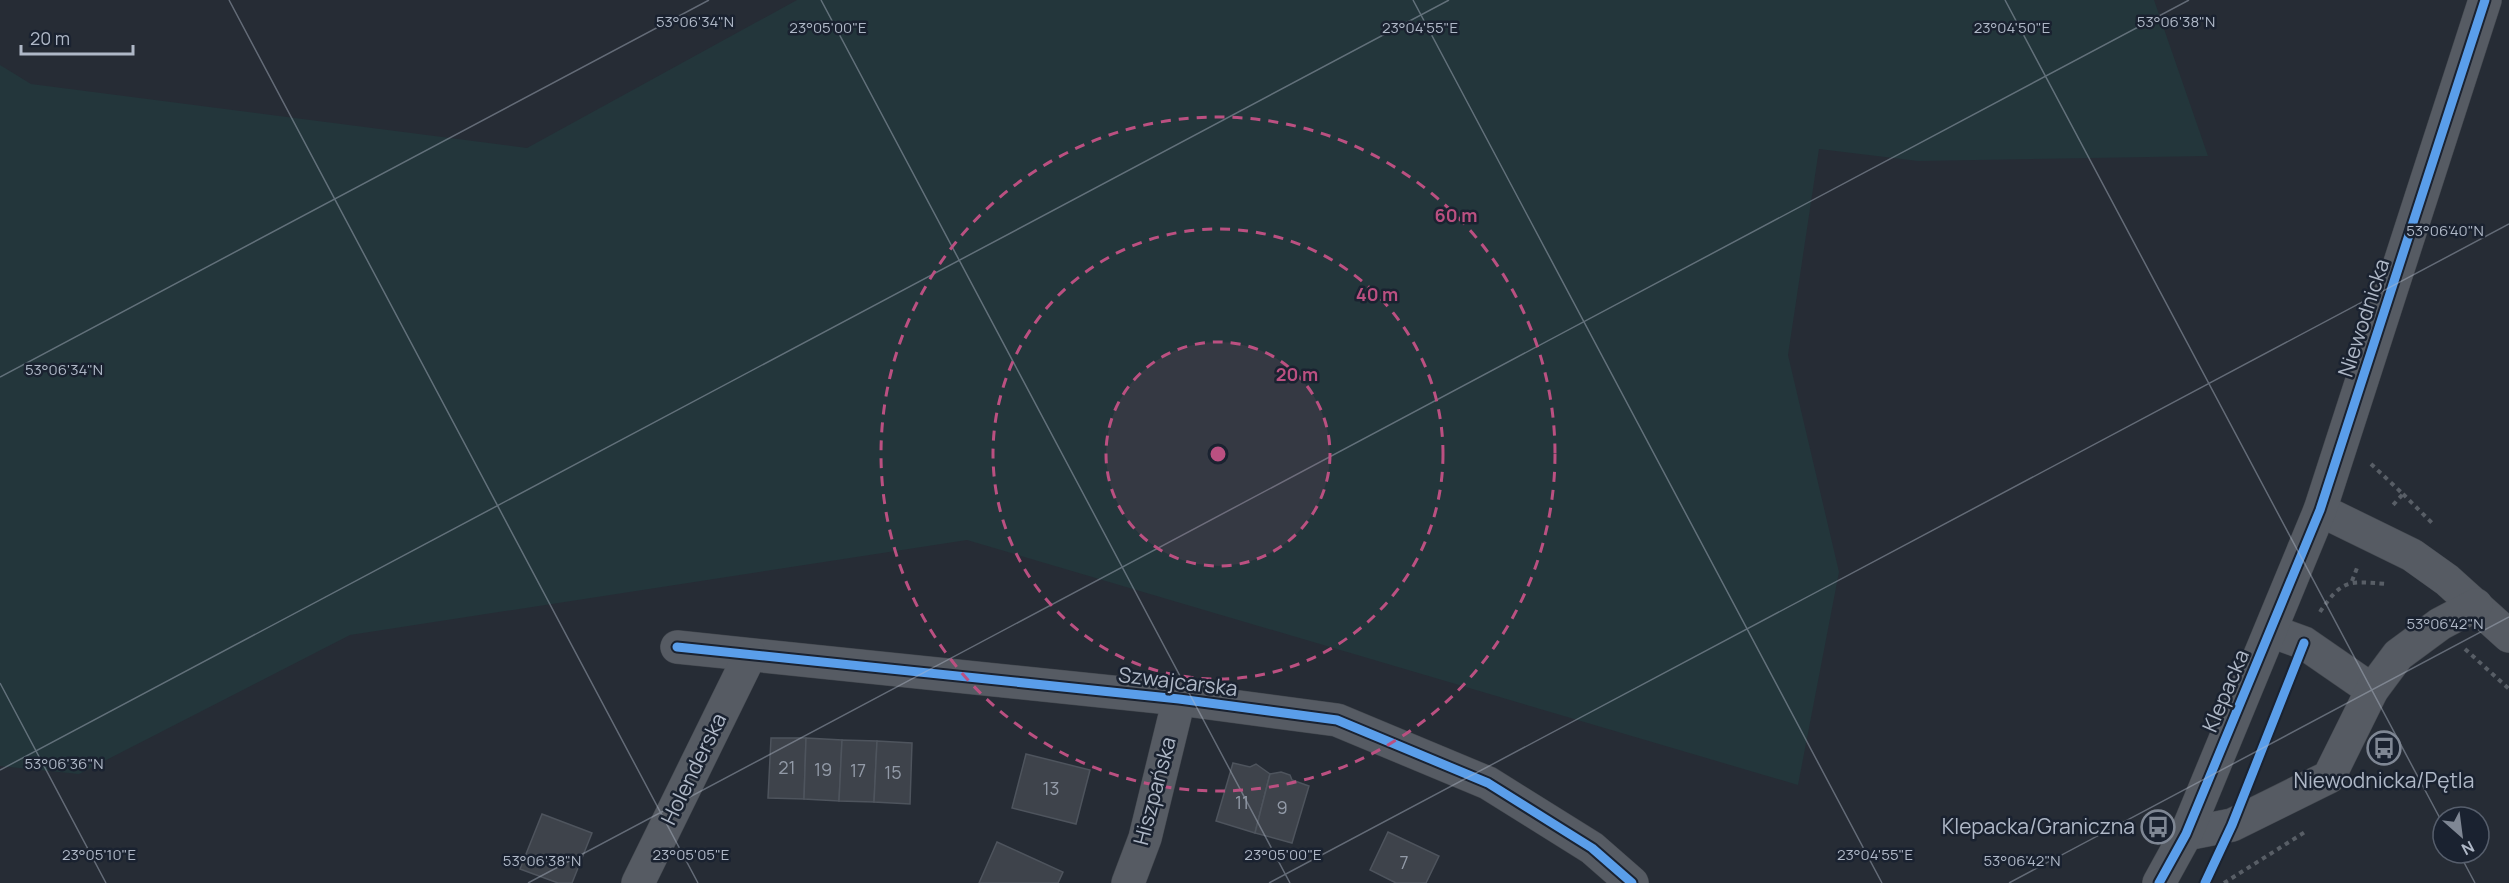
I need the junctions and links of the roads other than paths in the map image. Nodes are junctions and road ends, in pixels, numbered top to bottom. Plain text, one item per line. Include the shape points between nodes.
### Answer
1 (2485, 0) edge
2 (2320, 510) junction
3 (2476, 605) junction
4 (2271, 631) junction
5 (2509, 636) edge
6 (677, 647) dead end
7 (750, 655) junction
8 (2372, 690) junction
9 (1179, 699) junction
10 (2186, 834) junction
11 (638, 883) edge
12 (1128, 883) edge
13 (1632, 883) edge
14 (2159, 883) edge

1 - 2 street, Niewodnicka
2 - 3 street via 2412,555
2 - 4 street, Klepacka
3 - 5 street
3 - 8 street via 2440,624 2398,655
4 - 8 street via 2304,643
4 - 10 street, Klepacka
6 - 7 street, Szwajcarska
7 - 9 street, Szwajcarska
7 - 11 street, Holenderska
8 - 10 street via 2330,777 2232,825
9 - 12 street, Hiszpańska via 1145,838
9 - 13 street, Szwajcarska via 1337,720 1488,783 1592,848
10 - 14 street, Klepacka

